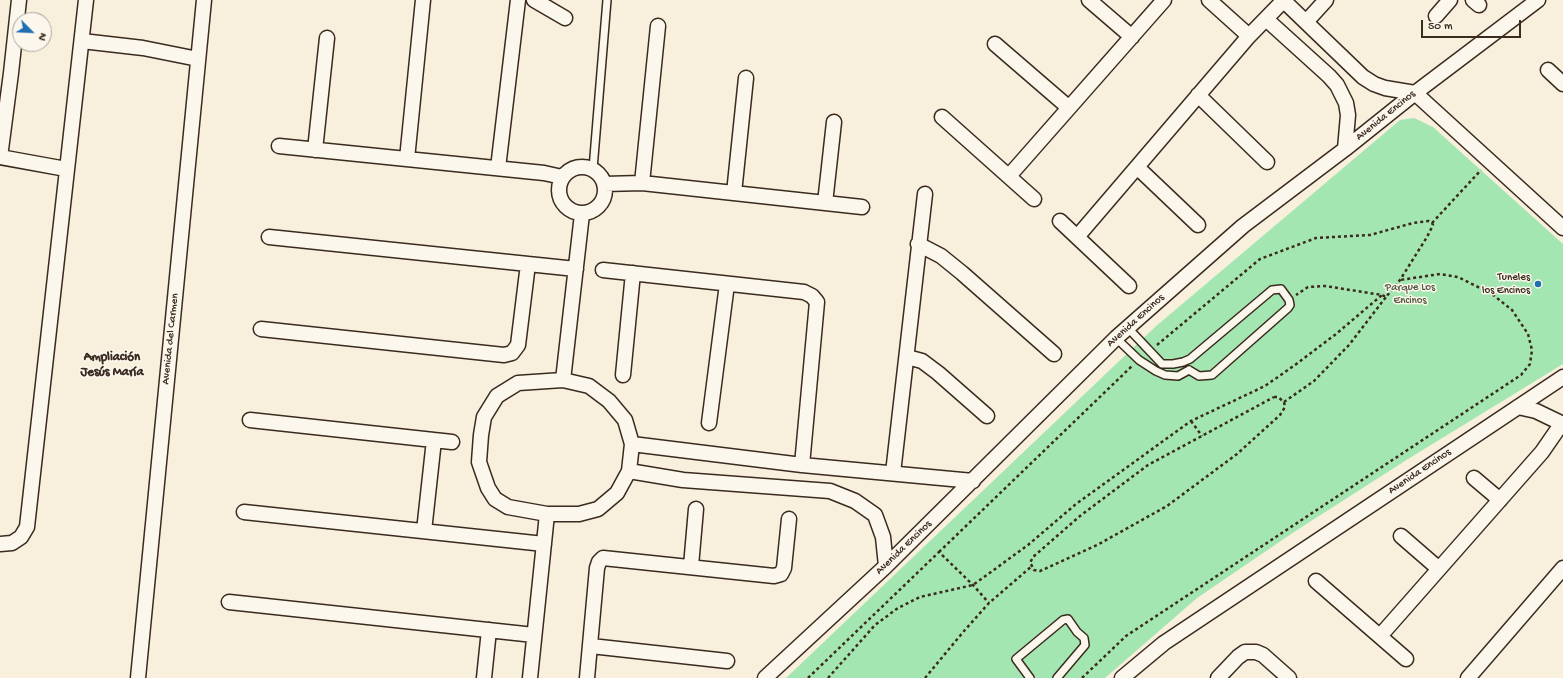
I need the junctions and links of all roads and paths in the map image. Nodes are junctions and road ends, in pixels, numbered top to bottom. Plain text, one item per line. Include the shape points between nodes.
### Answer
1 (19, 0) edge
2 (86, 0) edge
3 (204, 0) edge
4 (423, 0) edge
5 (518, 0) edge
6 (534, 0) edge
7 (607, 0) edge
8 (1089, 0) edge
9 (1164, 0) edge
10 (1209, 0) edge
11 (1326, 0) edge
12 (1450, 0) edge
13 (1538, 0) edge
14 (1284, 1) edge
15 (1436, 16) dead end
16 (565, 18) dead end
17 (1266, 19) junction
18 (1306, 22) junction
19 (658, 26) dead end
20 (1249, 36) junction
21 (1132, 37) junction
22 (327, 38) dead end
23 (82, 41) junction
24 (995, 44) dead end
25 (198, 59) junction
26 (1548, 70) dead end
27 (746, 78) dead end
28 (1563, 84) edge
29 (1415, 93) junction
30 (1198, 96) junction
31 (1068, 108) junction
32 (942, 117) dead end
33 (834, 122) dead end
34 (279, 146) dead end
35 (315, 150) junction
36 (1345, 150) junction
37 (0, 157) edge
38 (406, 159) junction
39 (1490, 161) junction
40 (1267, 162) dead end
41 (1137, 167) junction
42 (498, 168) junction
43 (66, 169) junction
44 (593, 169) junction
45 (1009, 176) junction
46 (562, 177) junction
47 (642, 183) junction
48 (604, 184) junction
49 (734, 193) junction
50 (924, 194) dead end
51 (1034, 199) dead end
52 (825, 203) junction
53 (862, 206) dead end
54 (582, 214) junction
55 (1060, 221) dead end
56 (1432, 222) junction
57 (1198, 225) dead end
58 (1563, 228) edge
59 (269, 237) dead end
60 (1077, 237) junction
61 (918, 244) junction
62 (528, 264) junction
63 (576, 269) junction
64 (603, 270) dead end
65 (633, 274) junction
66 (1400, 280) junction
67 (727, 284) junction
68 (1129, 286) dead end
69 (1382, 295) junction
70 (1386, 297) junction
71 (1289, 300) junction
72 (1128, 328) junction
73 (260, 329) dead end
74 (1116, 338) junction
75 (1150, 351) junction
76 (1054, 354) dead end
77 (907, 357) junction
78 (1190, 359) junction
79 (1139, 360) junction
80 (1189, 370) junction
81 (623, 375) dead end
82 (1563, 377) edge
83 (563, 380) junction
84 (1284, 402) junction
85 (1518, 407) junction
86 (987, 416) dead end
87 (250, 420) dead end
88 (1191, 421) junction
89 (709, 423) dead end
90 (1563, 424) edge
91 (1202, 436) junction
92 (434, 440) junction
93 (452, 442) dead end
94 (632, 444) junction
95 (802, 465) junction
96 (629, 471) junction
97 (893, 473) junction
98 (1474, 478) dead end
99 (972, 481) junction
100 (1500, 500) junction
101 (696, 509) dead end
102 (244, 512) dead end
103 (547, 514) junction
104 (789, 519) dead end
105 (424, 531) junction
106 (1401, 536) dead end
107 (0, 544) edge
108 (544, 544) junction
109 (939, 552) junction
110 (691, 566) junction
111 (886, 566) junction
112 (1032, 566) junction
113 (1563, 568) edge
114 (1439, 569) junction
115 (1316, 581) dead end
116 (973, 585) junction
117 (229, 602) dead end
118 (989, 603) junction
119 (489, 630) junction
120 (534, 635) junction
121 (1380, 636) junction
122 (590, 646) junction
123 (1406, 659) dead end
124 (727, 661) dead end
125 (138, 678) edge
126 (484, 678) edge
127 (530, 678) edge
128 (587, 678) edge
129 (765, 678) edge
130 (808, 678) edge
131 (828, 678) edge
132 (925, 678) edge
133 (1030, 678) edge
134 (1057, 678) edge
135 (1082, 678) edge
136 (1122, 678) edge
137 (1218, 678) edge
138 (1289, 678) edge
139 (1468, 678) edge

1 - 37 street
2 - 23 street
3 - 25 street, Avenida del Carmen
4 - 38 street
5 - 42 street
6 - 16 street
7 - 44 lane
8 - 21 street
9 - 21 street
10 - 20 street
11 - 18 street
12 - 15 street
13 - 29 street, Avenida Encinos
14 - 17 street
14 - 18 street
17 - 20 street
17 - 36 street via 1337,86 1346,103 1348,115
18 - 29 street via 1363,77 1385,88
19 - 47 street
20 - 30 street
21 - 31 street
22 - 35 street
23 - 25 street via 143,48
23 - 43 street
24 - 31 street
25 - 125 street, Avenida del Carmen
26 - 28 street
27 - 49 street
29 - 36 street, Avenida Encinos
29 - 39 street
30 - 40 street
30 - 41 street
31 - 45 street
32 - 45 street
33 - 52 street
34 - 35 street
35 - 38 street
36 - 72 street, Avenida Encinos via 1243,226
37 - 43 street
38 - 42 street
39 - 56 path
39 - 58 street
41 - 57 street
41 - 60 street
42 - 46 street
43 - 107 street via 27,527 21,537 12,543
44 - 46 street via 582,166 571,169
44 - 48 street
45 - 51 street
46 - 54 street via 558,186 564,206 572,212
47 - 48 street
47 - 49 street
48 - 54 street via 605,195 600,204 592,211
49 - 52 street
50 - 61 street
52 - 53 street
54 - 63 street
55 - 60 street
56 - 66 path via 1427,237
56 - 75 path via 1413,223 1370,235 1316,238 1260,259
59 - 62 street
60 - 68 street
61 - 76 street via 941,256
61 - 77 street
62 - 63 street
62 - 73 street via 518,345 512,353 504,355
63 - 83 street
64 - 65 street
65 - 67 street
65 - 81 street
66 - 70 path
66 - 135 path via 1440,274 1458,277 1492,294 1512,310 1528,334 1532,350 1530,364 1521,375 1126,636
67 - 89 street
67 - 95 street via 804,292 817,302
69 - 70 path
69 - 71 path via 1325,286 1308,287
69 - 88 path via 1295,366 1264,386
70 - 84 path via 1349,345 1314,381
71 - 78 lane via 1281,289 1272,290
71 - 80 lane via 1288,308 1212,375 1198,376
72 - 74 street, Avenida Encinos
72 - 75 lane
74 - 79 lane
74 - 99 street, Avenida Encinos
75 - 78 lane via 1162,364
77 - 86 street via 922,361
77 - 97 street
78 - 80 lane
79 - 80 lane via 1165,375 1178,376
79 - 109 path
82 - 85 street, Avenida Encinos
83 - 94 street via 589,386 609,400 625,420
83 - 103 street via 518,383 497,396 484,418 481,435 478,462 495,499 508,507
84 - 91 path via 1274,397
84 - 112 path via 1285,406 1280,415 1237,454 1167,506 1100,544 1040,571 1034,570
85 - 90 street via 1536,411
85 - 136 street, Avenida Encinos via 1164,643
87 - 92 street
88 - 91 path
88 - 116 path via 1076,504 1028,545
90 - 100 street
91 - 112 path via 1148,465 1080,516 1033,557 1030,563
92 - 93 street
92 - 105 street
94 - 95 street
94 - 96 street
95 - 97 street
96 - 103 street via 617,493 598,508 580,514
96 - 111 street via 683,480 822,491 855,501 875,515 883,537
97 - 99 street
98 - 100 street
99 - 111 street, Avenida Encinos
100 - 114 street
101 - 110 street
102 - 105 street
103 - 108 street
104 - 110 street via 784,568 781,574 774,576
105 - 108 street
106 - 114 street
108 - 120 street
109 - 116 path
109 - 130 path
110 - 122 street via 603,558 597,568
111 - 129 street, Avenida Encinos
112 - 118 path
113 - 139 street
114 - 121 street
115 - 121 street
116 - 118 path
116 - 131 path via 920,597 898,608 875,625
117 - 119 street
118 - 132 path
119 - 120 street
119 - 126 street
120 - 127 street
121 - 123 street
122 - 124 street
122 - 128 street
133 - 134 lane via 1016,659 1063,620 1068,619 1084,638 1085,645
137 - 138 street via 1245,652 1256,652

